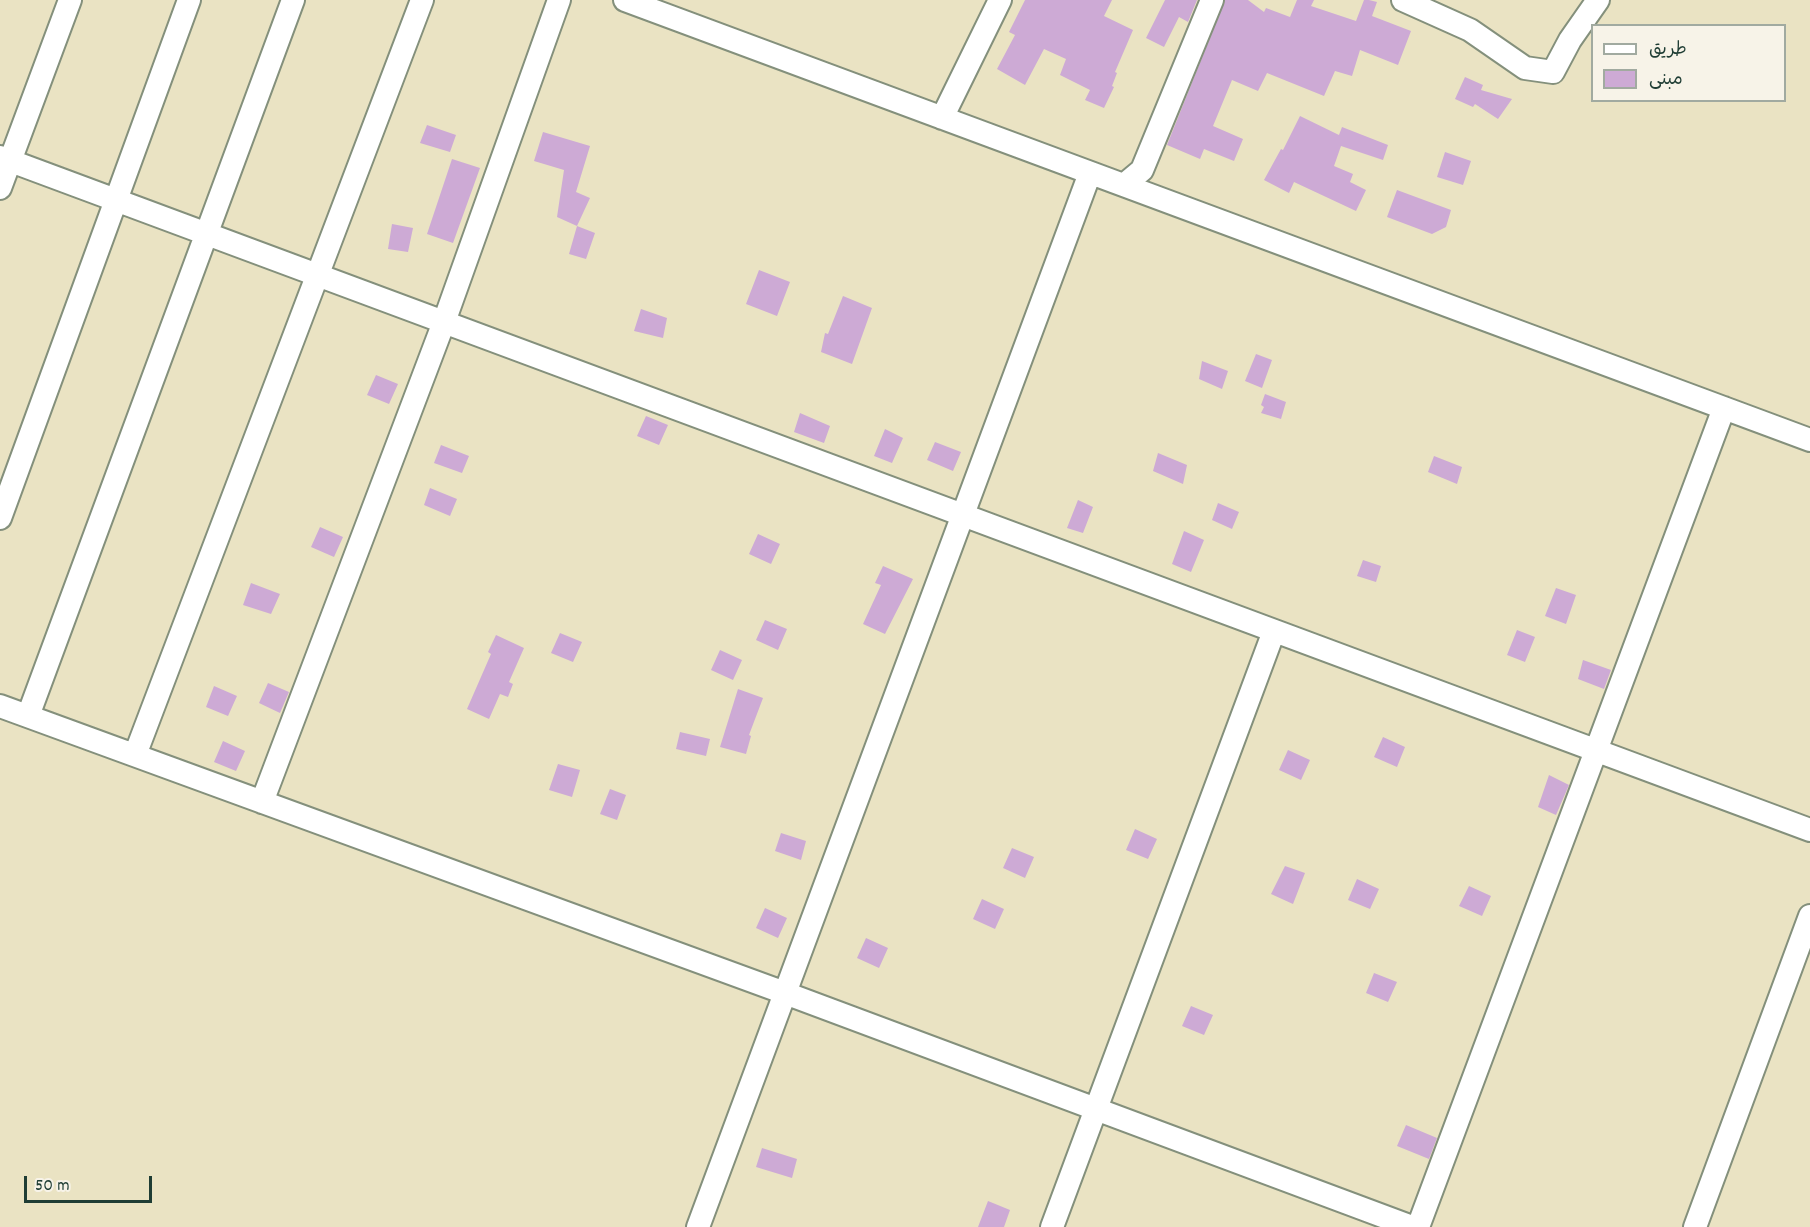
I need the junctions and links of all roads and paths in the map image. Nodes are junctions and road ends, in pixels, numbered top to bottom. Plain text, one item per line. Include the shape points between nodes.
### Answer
1 (70, 0) edge
2 (189, 0) edge
3 (293, 0) edge
4 (422, 0) edge
5 (559, 0) edge
6 (626, 0) edge
7 (1000, 0) edge
8 (1212, 0) edge
9 (1402, 0) edge
10 (1598, 0) edge
11 (942, 118) junction
12 (5, 159) edge
13 (1090, 173) junction
14 (1124, 185) junction
15 (0, 188) edge
16 (117, 200) junction
17 (207, 234) junction
18 (318, 275) junction
19 (444, 322) junction
20 (1724, 408) junction
21 (1810, 440) edge
22 (963, 515) junction
23 (0, 518) edge
24 (1274, 631) junction
25 (0, 706) edge
26 (28, 716) junction
27 (1596, 750) junction
28 (135, 755) junction
29 (262, 802) junction
30 (1810, 830) edge
31 (1810, 916) edge
32 (785, 993) junction
33 (1096, 1109) junction
34 (698, 1227) edge
35 (1052, 1227) edge
36 (1412, 1227) edge
37 (1418, 1227) edge
38 (1695, 1227) edge

1 - 12 street
2 - 16 street
3 - 17 street
4 - 18 street
5 - 19 street
6 - 11 street
7 - 11 street
8 - 14 street via 1142,170
9 - 10 street via 1470,30 1525,68 1553,72
11 - 13 street
12 - 15 street
12 - 16 street
13 - 14 street
13 - 22 street
14 - 20 street
16 - 17 street
16 - 23 street
17 - 18 street
17 - 26 street
18 - 19 street
18 - 28 street
19 - 22 street
19 - 29 street
20 - 21 street
20 - 27 street
22 - 24 street
22 - 32 street
24 - 27 street
24 - 33 street
25 - 26 street
26 - 28 street
27 - 30 street
27 - 37 street
28 - 29 street
29 - 32 street
31 - 38 street
32 - 33 street
32 - 34 street
33 - 35 street
33 - 36 street

